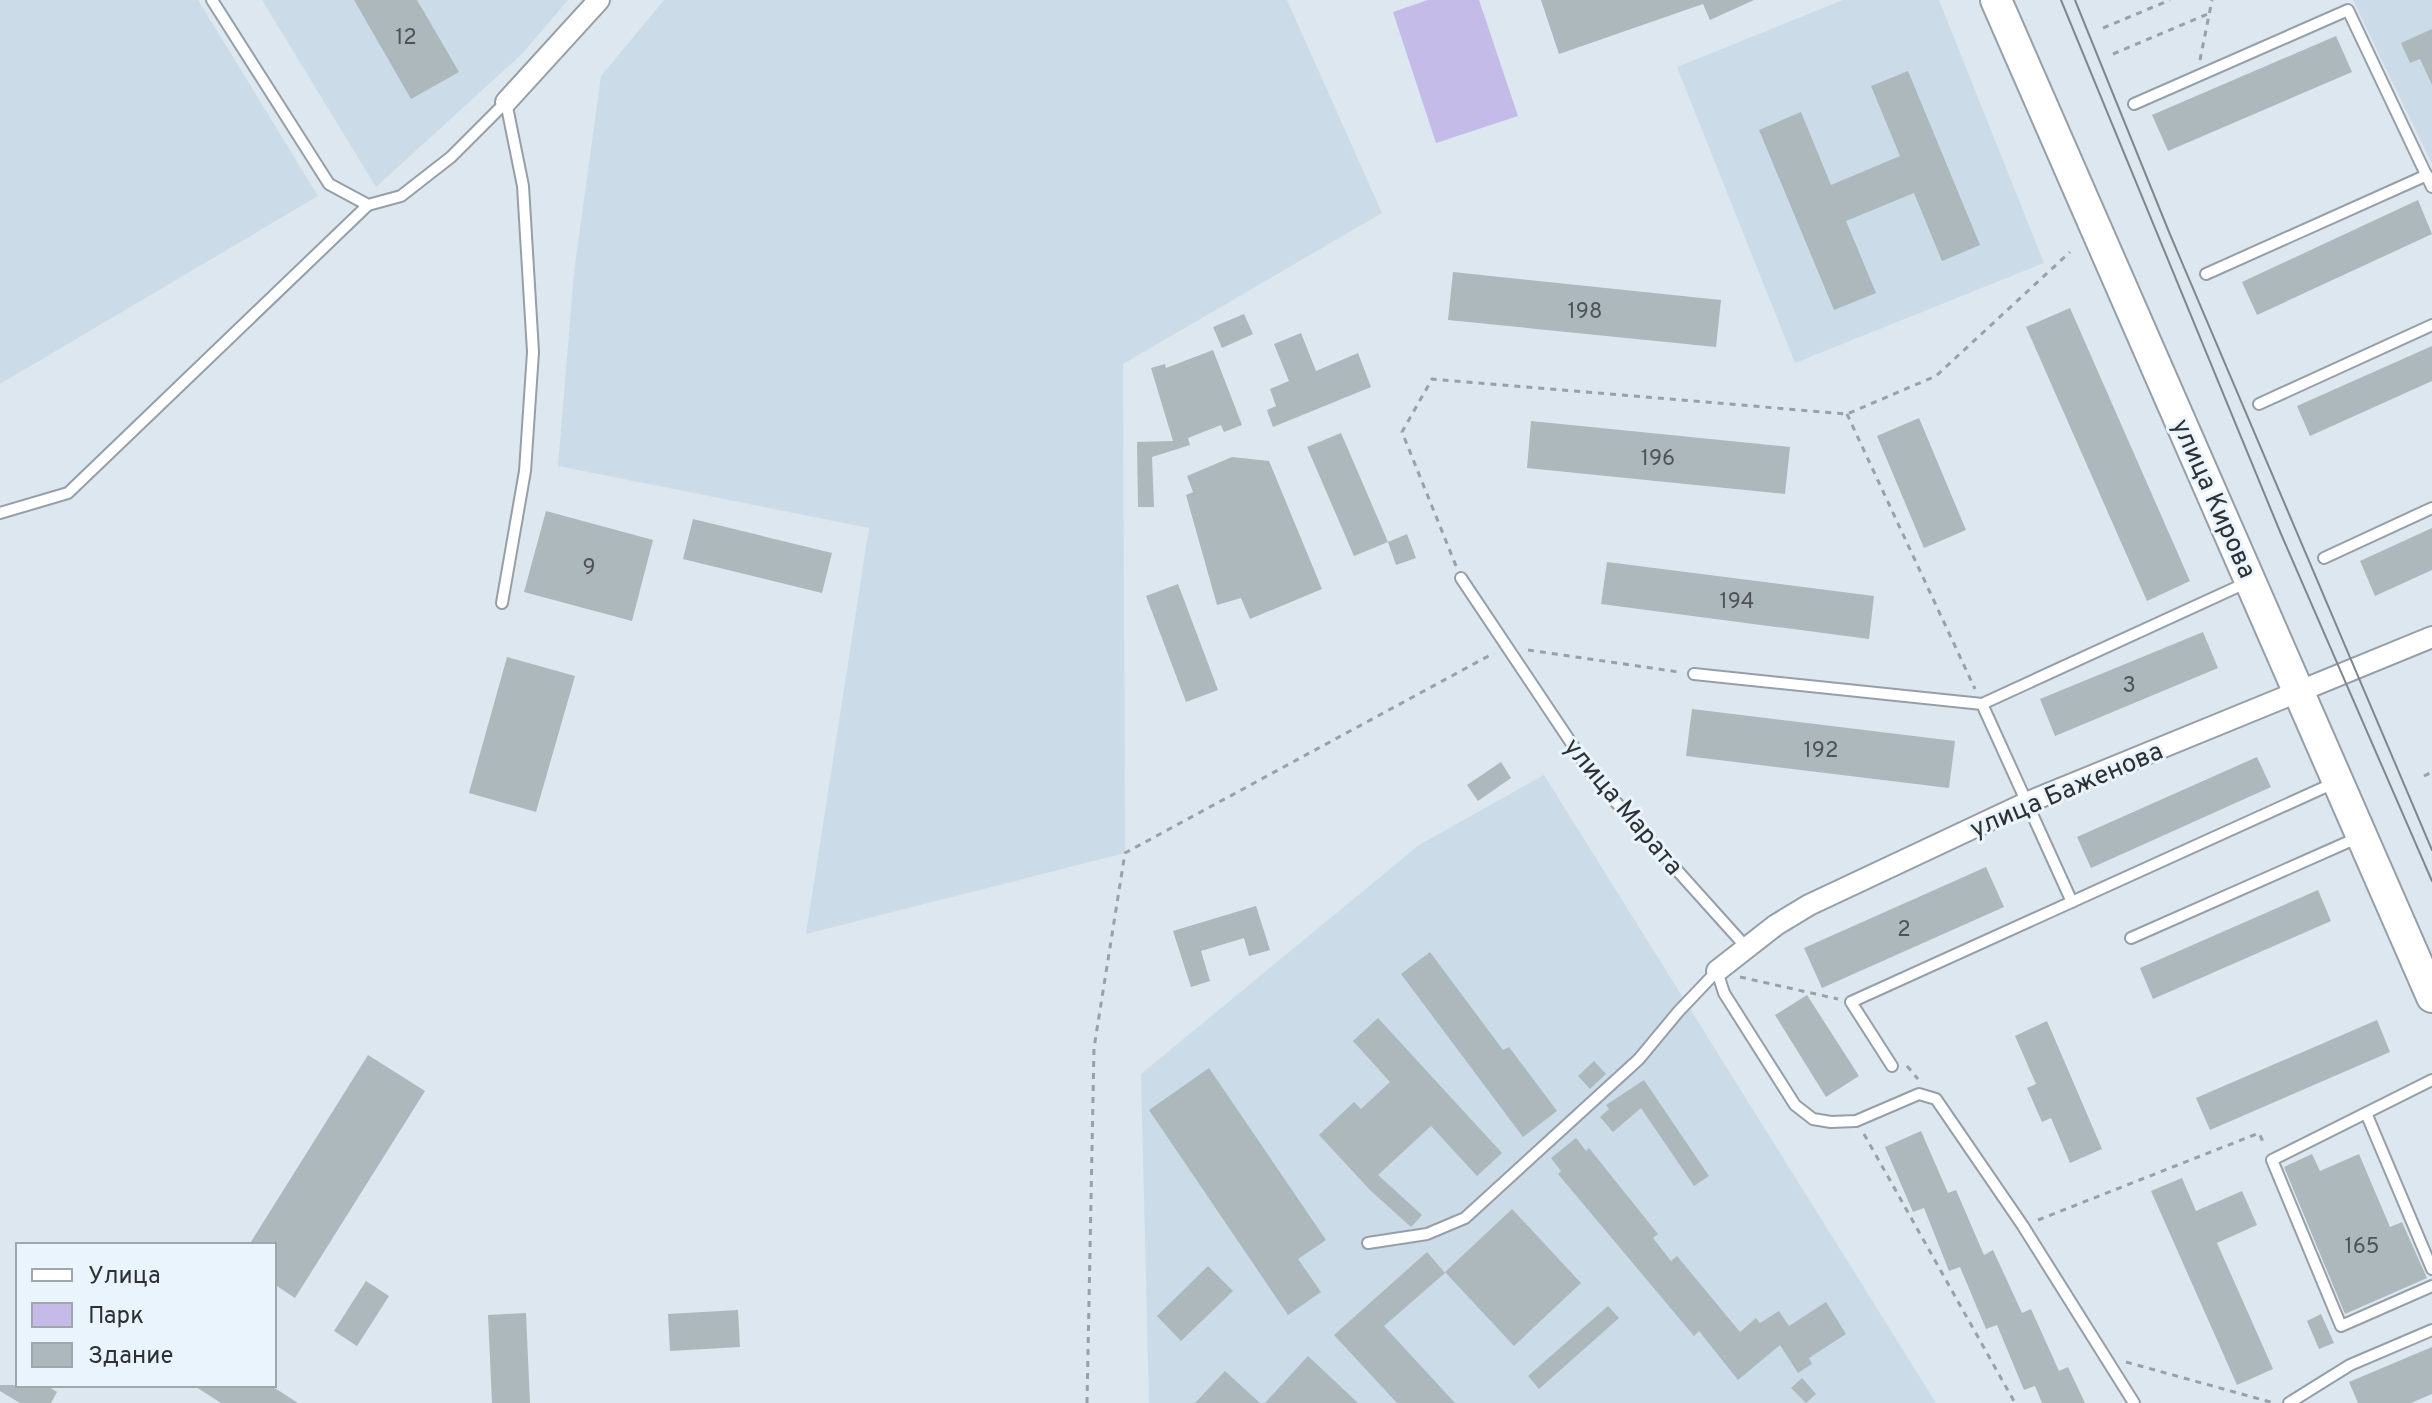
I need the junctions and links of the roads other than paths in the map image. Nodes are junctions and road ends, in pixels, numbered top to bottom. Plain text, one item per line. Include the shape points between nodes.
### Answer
1 (212, 0) edge
2 (599, 0) edge
3 (1996, 0) edge
4 (506, 102) junction
5 (2134, 104) dead end
6 (2427, 175) junction
7 (2432, 187) edge
8 (368, 205) junction
9 (2206, 274) dead end
10 (2432, 325) edge
11 (2259, 404) dead end
12 (2432, 508) edge
13 (0, 513) edge
14 (2324, 558) dead end
15 (1461, 578) road end
16 (2251, 581) junction
17 (502, 603) dead end
18 (2432, 637) edge
19 (1694, 674) road end
20 (2300, 692) junction
21 (1982, 704) junction
22 (2339, 781) junction
23 (2026, 803) junction
24 (2363, 835) junction
25 (2072, 902) junction
26 (2131, 938) dead end
27 (1746, 947) junction
28 (1717, 971) junction
29 (2432, 997) edge
30 (1892, 1066) road end
31 (2432, 1080) edge
32 (2366, 1113) junction
33 (1368, 1243) dead end
34 (2432, 1269) edge
35 (2432, 1286) edge
36 (2432, 1330) edge
37 (2134, 1403) edge
38 (2289, 1403) edge

1 - 8 lane via 329,184
2 - 4 street
3 - 16 street, улица Кирова
4 - 8 lane via 451,157 401,196
4 - 17 lane via 523,186 533,352 525,471
5 - 6 lane via 2348,10
6 - 7 lane
6 - 9 lane
8 - 13 lane via 68,493
10 - 11 lane
12 - 14 lane
15 - 27 lane, улица Марата via 1596,780
16 - 20 street, улица Кирова
16 - 21 lane
18 - 20 street, улица Баженова
19 - 21 lane
20 - 22 street, улица Кирова
20 - 23 street, улица Баженова
21 - 23 lane
22 - 24 street, улица Кирова
22 - 25 lane
23 - 25 lane
23 - 27 street, улица Баженова via 1809,905
24 - 26 lane
24 - 29 street, улица Кирова
25 - 30 lane via 1851,1002
27 - 28 street, улица Баженова
28 - 33 lane via 1639,1059 1465,1218 1427,1234
28 - 37 lane via 1724,993 1795,1105 1813,1119 1856,1121 1919,1094 1936,1099
31 - 32 lane
32 - 34 lane
32 - 35 lane via 2272,1160 2341,1326
36 - 38 lane via 2350,1365

